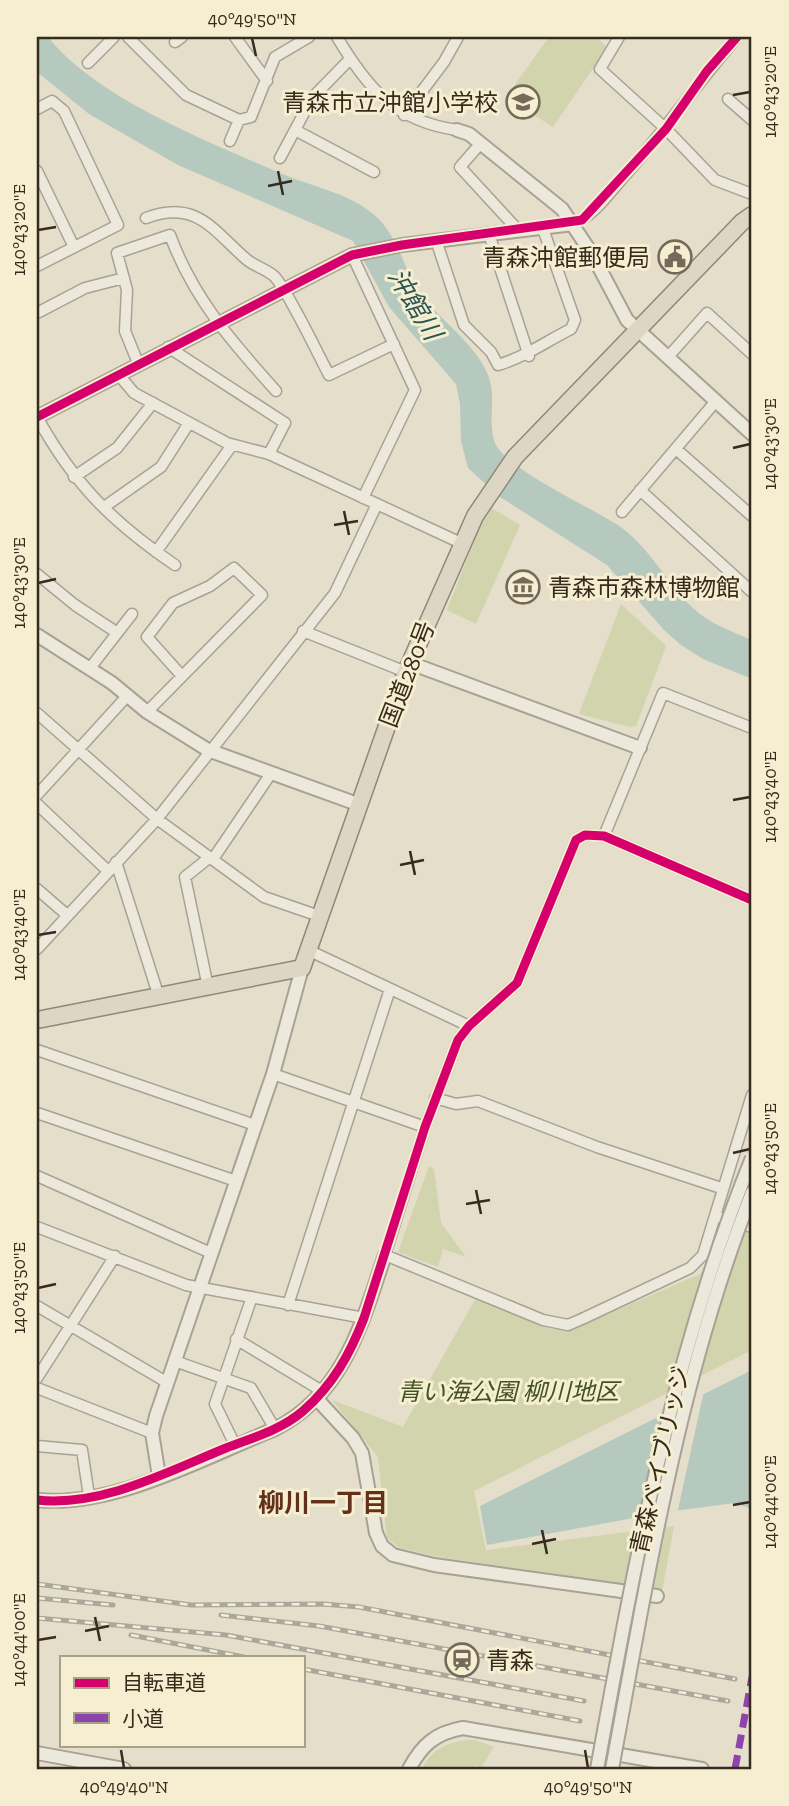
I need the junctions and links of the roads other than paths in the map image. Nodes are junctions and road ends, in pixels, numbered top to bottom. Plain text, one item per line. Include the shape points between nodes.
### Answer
1 (114, 37) edge
2 (128, 37) edge
3 (235, 37) edge
4 (309, 37) edge
5 (337, 37) edge
6 (458, 37) edge
7 (619, 37) edge
8 (737, 37) edge
9 (350, 59) junction
10 (88, 63) dead end
11 (267, 81) junction
12 (729, 99) dead end
13 (37, 109) edge
14 (404, 115) junction
15 (239, 120) junction
16 (752, 120) edge
17 (666, 129) junction
18 (295, 130) junction
19 (457, 130) joint
20 (230, 141) dead end
21 (480, 144) junction
22 (280, 158) dead end
23 (37, 171) edge
24 (374, 172) dead end
25 (752, 194) edge
26 (752, 215) edge
27 (146, 218) dead end
28 (573, 224) junction
29 (542, 226) junction
30 (517, 229) junction
31 (489, 234) junction
32 (436, 240) junction
33 (74, 247) junction
34 (355, 254) junction
35 (37, 266) edge
36 (124, 278) junction
37 (281, 289) junction
38 (37, 313) edge
39 (216, 323) junction
40 (636, 330) junction
41 (394, 344) junction
42 (168, 347) junction
43 (752, 354) edge
44 (529, 356) junction
45 (668, 358) junction
46 (138, 363) junction
47 (118, 374) junction
48 (276, 391) dead end
49 (716, 401) junction
50 (153, 404) junction
51 (37, 417) edge
52 (189, 423) junction
53 (752, 434) edge
54 (232, 445) junction
55 (676, 449) junction
56 (269, 454) junction
57 (74, 477) junction
58 (640, 490) junction
59 (363, 498) junction
60 (377, 504) junction
61 (104, 507) junction
62 (622, 512) dead end
63 (752, 516) edge
64 (461, 543) junction
65 (156, 552) junction
66 (175, 565) dead end
67 (37, 574) edge
68 (752, 592) edge
69 (132, 614) dead end
70 (303, 631) junction
71 (116, 632) junction
72 (37, 635) edge
73 (90, 668) junction
74 (408, 668) junction
75 (181, 676) junction
76 (128, 695) junction
77 (147, 712) junction
78 (37, 713) edge
79 (752, 728) edge
80 (640, 748) junction
81 (208, 750) junction
82 (79, 752) junction
83 (270, 775) junction
84 (37, 795) edge
85 (37, 804) edge
86 (360, 805) junction
87 (157, 818) junction
88 (604, 836) junction
89 (211, 858) junction
90 (116, 862) junction
91 (108, 871) junction
92 (37, 889) edge
93 (752, 900) edge
94 (67, 915) junction
95 (321, 917) junction
96 (37, 949) edge
97 (310, 951) junction
98 (302, 968) junction
99 (208, 987) junction
100 (390, 989) junction
101 (159, 997) junction
102 (37, 1020) edge
103 (469, 1026) junction
104 (37, 1050) edge
105 (273, 1074) junction
106 (752, 1095) edge
107 (435, 1098) junction
108 (354, 1103) junction
109 (37, 1113) edge
110 (255, 1125) junction
111 (425, 1127) junction
112 (752, 1158) edge
113 (37, 1176) edge
114 (236, 1181) junction
115 (721, 1188) junction
116 (752, 1194) edge
117 (716, 1216) junction
118 (37, 1227) edge
119 (752, 1227) edge
120 (212, 1253) junction
121 (385, 1255) junction
122 (115, 1256) junction
123 (200, 1288) junction
124 (252, 1297) junction
125 (288, 1305) junction
126 (37, 1306) edge
127 (364, 1318) junction
128 (72, 1326) junction
129 (236, 1339) junction
130 (174, 1361) junction
131 (37, 1378) edge
132 (221, 1379) junction
133 (168, 1382) junction
134 (37, 1388) edge
135 (319, 1394) junction
136 (275, 1429) junction
137 (152, 1433) junction
138 (234, 1445) junction
139 (37, 1446) edge
140 (159, 1476) junction
141 (89, 1496) junction
142 (37, 1500) edge
143 (657, 1596) dead end
144 (37, 1753) edge
145 (124, 1769) edge
146 (409, 1769) edge
147 (597, 1769) edge
148 (612, 1769) edge
149 (702, 1769) edge

1 - 10 street
2 - 15 street via 186,94
3 - 11 street
4 - 11 street via 275,57
5 - 9 street
6 - 14 street
7 - 17 street via 600,68
8 - 17 street
9 - 14 street via 370,85
9 - 18 street via 312,98
11 - 15 street via 251,117
12 - 16 street
13 - 33 street via 52,101 64,111 118,225
14 - 19 street via 430,126
15 - 20 street
17 - 25 street via 715,180
17 - 28 street via 592,213
18 - 22 street
18 - 24 street
19 - 21 street
21 - 28 street via 540,189
21 - 30 street via 460,167
23 - 33 street
26 - 40 highway, 国道280号
27 - 37 street via 186,211 222,234 249,262 274,276
28 - 29 street
28 - 40 street
29 - 30 street
29 - 44 street via 575,320 571,329
30 - 31 street
31 - 32 street
31 - 44 street
32 - 34 street
32 - 44 street via 464,325 498,365
33 - 35 street
34 - 37 street
34 - 41 street
36 - 38 street via 85,288
36 - 39 street via 117,253 170,235
36 - 46 street via 125,331
37 - 39 street
37 - 41 street via 329,375
39 - 42 street
39 - 48 street
40 - 45 street
40 - 64 highway, 国道280号 via 513,460
41 - 59 street via 415,390
42 - 46 street
42 - 56 street via 285,423
43 - 45 street via 707,313
45 - 49 street
46 - 47 street
47 - 50 street via 134,393
47 - 51 street
49 - 53 street
49 - 55 street
50 - 52 street
50 - 57 street via 117,449
51 - 57 street
52 - 54 street
52 - 61 street via 161,467
54 - 56 street
54 - 65 street
55 - 58 street
55 - 63 street
56 - 59 street
57 - 61 street
58 - 62 street
58 - 68 street
59 - 60 street
60 - 64 street
60 - 70 street via 335,593
61 - 65 street
64 - 74 highway, 国道280号
65 - 66 street
67 - 71 street
69 - 71 street
70 - 74 street
70 - 81 street
71 - 73 street
72 - 73 street
73 - 76 street
74 - 80 street
74 - 86 highway, 国道280号
75 - 75 street via 147,637 173,603 234,568 262,595
75 - 77 street
76 - 77 street
76 - 82 street
77 - 81 street
78 - 82 street
79 - 80 street via 663,693
80 - 88 street
81 - 83 street
81 - 87 street
82 - 84 street
82 - 87 street
83 - 86 street
83 - 89 street
85 - 91 street
86 - 95 highway, 国道280号
87 - 89 street
87 - 90 street
88 - 93 street
88 - 103 street via 585,835 576,840 517,983
89 - 95 street via 264,897
89 - 99 street via 185,877
90 - 91 street
90 - 101 street
91 - 94 street
92 - 94 street
94 - 96 street
95 - 97 highway, 国道280号
97 - 98 highway, 国道280号
97 - 100 street
98 - 99 highway
98 - 105 street
99 - 101 highway
100 - 103 street
100 - 108 street
101 - 102 highway
103 - 107 street via 458,1040
104 - 110 street
105 - 108 street
105 - 110 street
106 - 115 street
107 - 111 street
107 - 115 street via 456,1104 478,1101
108 - 111 street
108 - 125 street
109 - 114 street
110 - 114 street
111 - 121 street
112 - 147 street, 青森ベイブリッジ, bridge via 727,1219 681,1365 633,1571
113 - 120 street
114 - 120 street
115 - 117 street
116 - 148 street, 青森ベイブリッジ, bridge via 694,1369
117 - 119 street
117 - 121 street via 703,1255 690,1268 568,1325 543,1320
118 - 122 street
120 - 123 street
121 - 127 street
122 - 123 street
122 - 128 street
123 - 124 street
123 - 130 street
124 - 125 street
124 - 129 street
125 - 127 street
126 - 128 street
127 - 135 street via 345,1363
128 - 131 street
128 - 133 street
129 - 132 street
129 - 135 street
130 - 132 street
130 - 133 street
132 - 136 street via 251,1388
132 - 138 street via 215,1404
133 - 137 street
134 - 137 street
135 - 136 street
135 - 143 street via 362,1453 376,1533 393,1555 434,1565
136 - 138 street
137 - 140 street
138 - 140 street
139 - 141 street via 82,1450
140 - 141 street
141 - 142 street
144 - 145 street
146 - 149 street via 424,1745 463,1728

